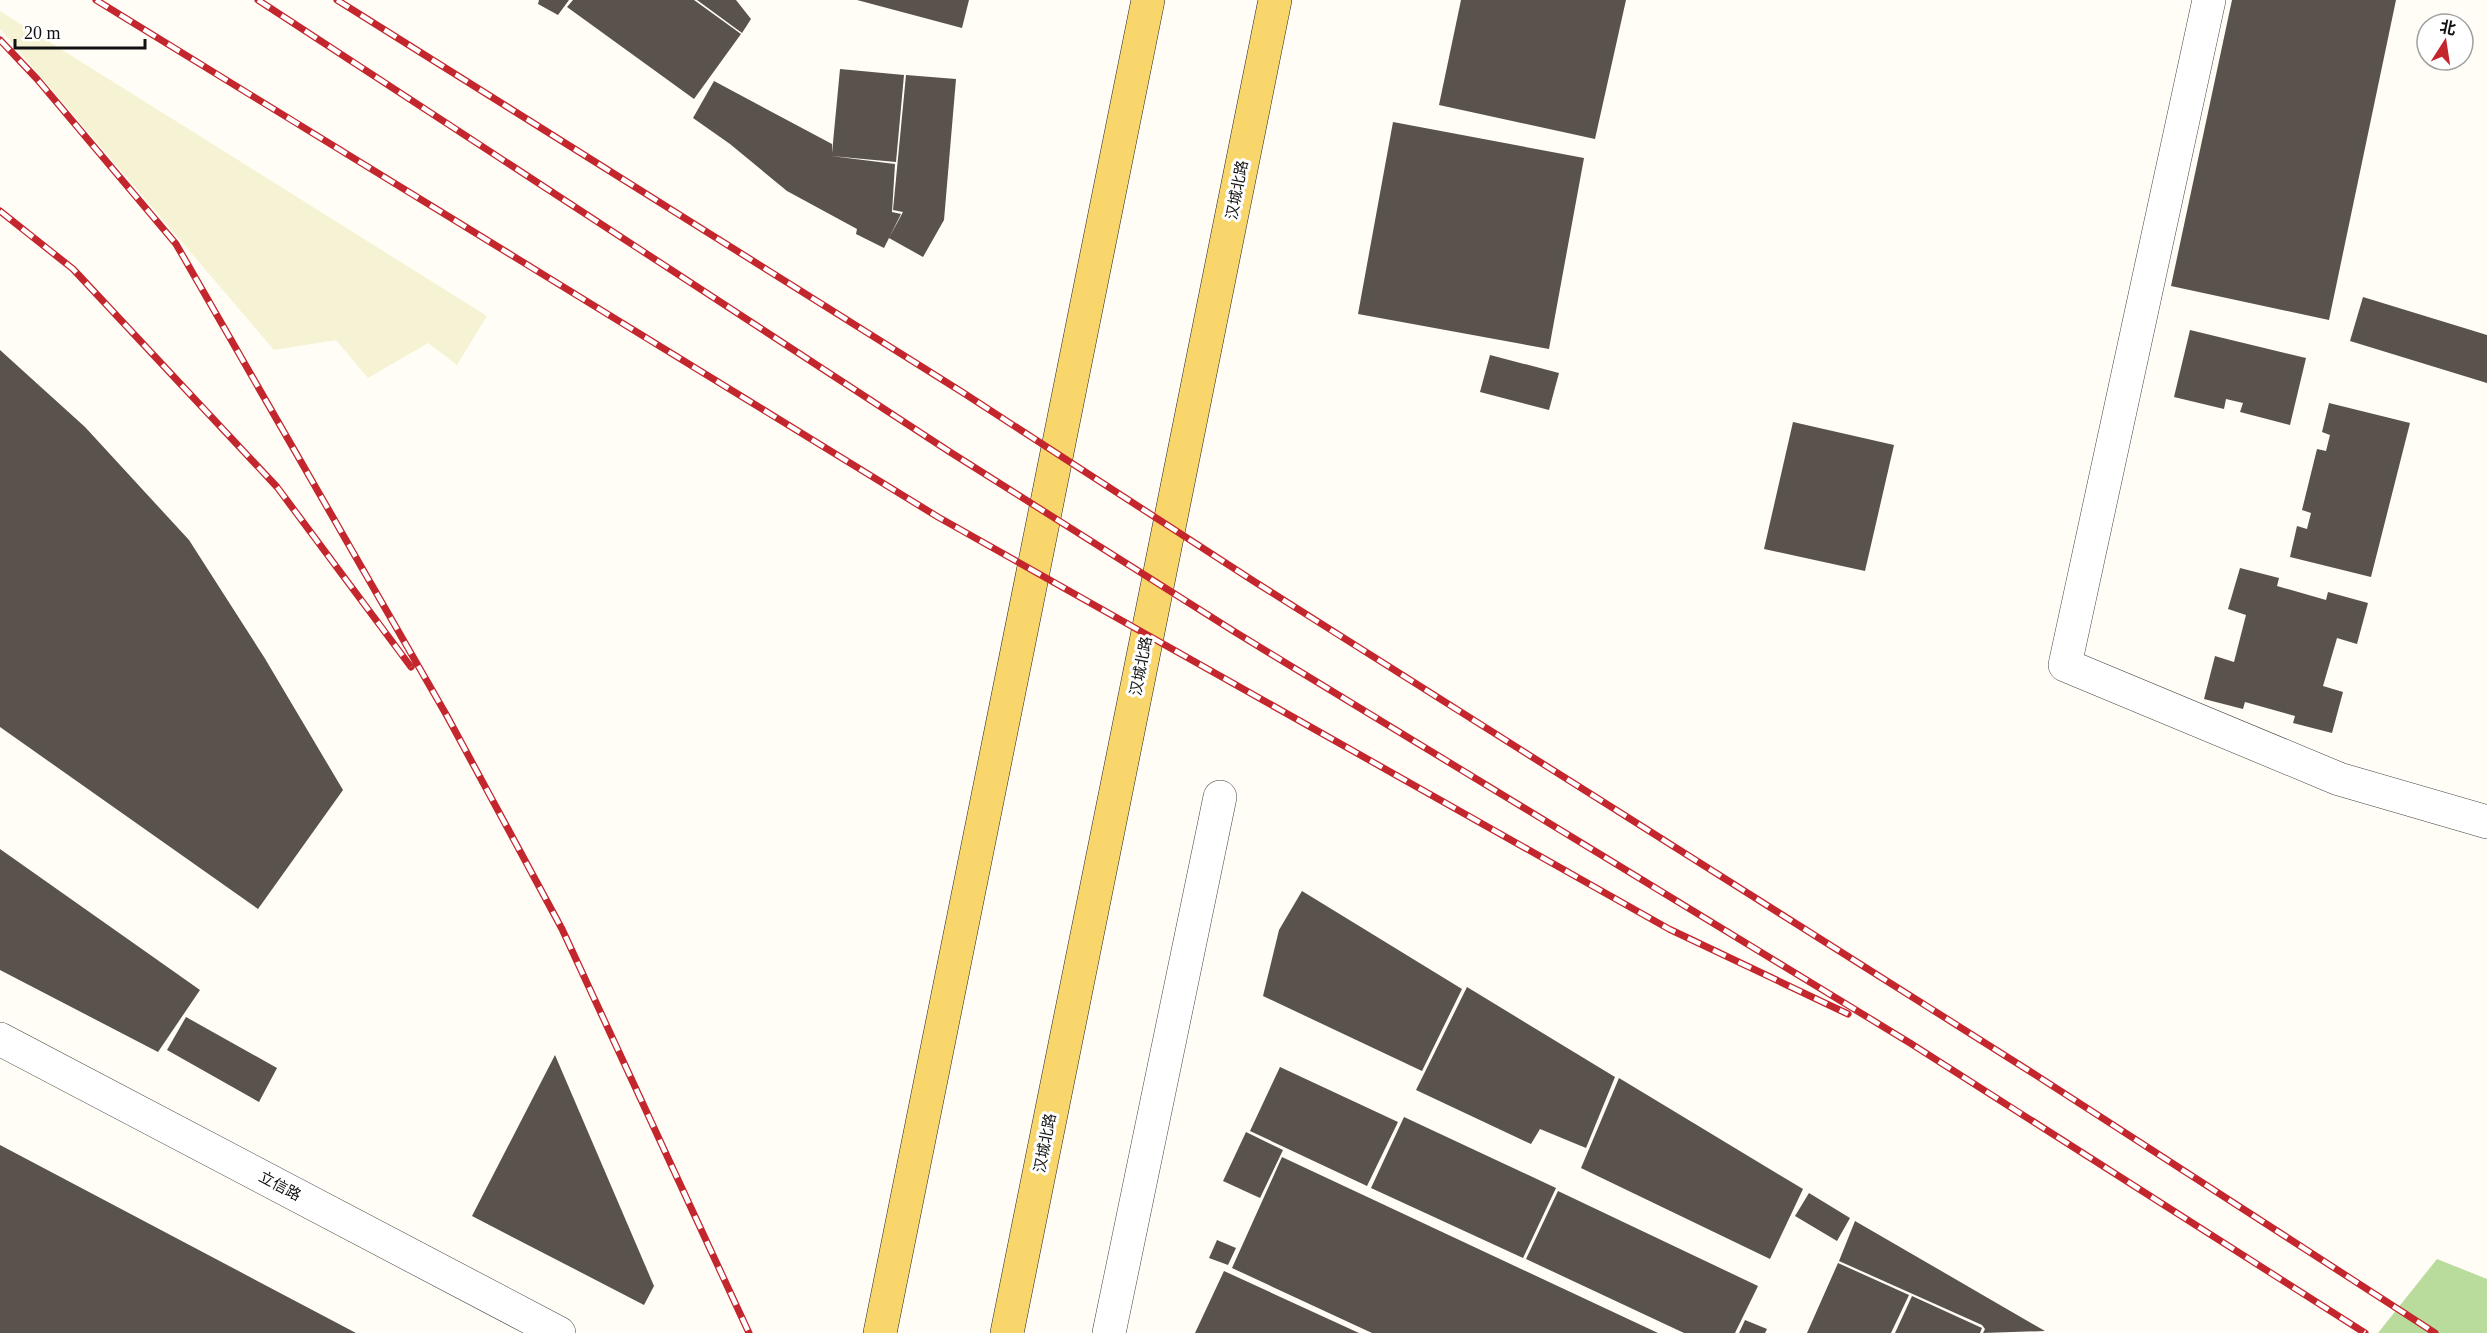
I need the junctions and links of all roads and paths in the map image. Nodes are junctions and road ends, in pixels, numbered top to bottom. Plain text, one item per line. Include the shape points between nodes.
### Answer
1 (1148, 0) edge
2 (1275, 0) edge
3 (2209, 0) edge
4 (1220, 797) dead end
5 (2487, 822) edge
6 (0, 1039) edge
7 (559, 1333) edge
8 (880, 1333) edge
9 (1007, 1333) edge
10 (1108, 1333) edge

1 - 8 main road
2 - 9 main road, 汉城北路
3 - 5 street via 2065,665 2339,779
4 - 10 street
6 - 7 street, 立信路

